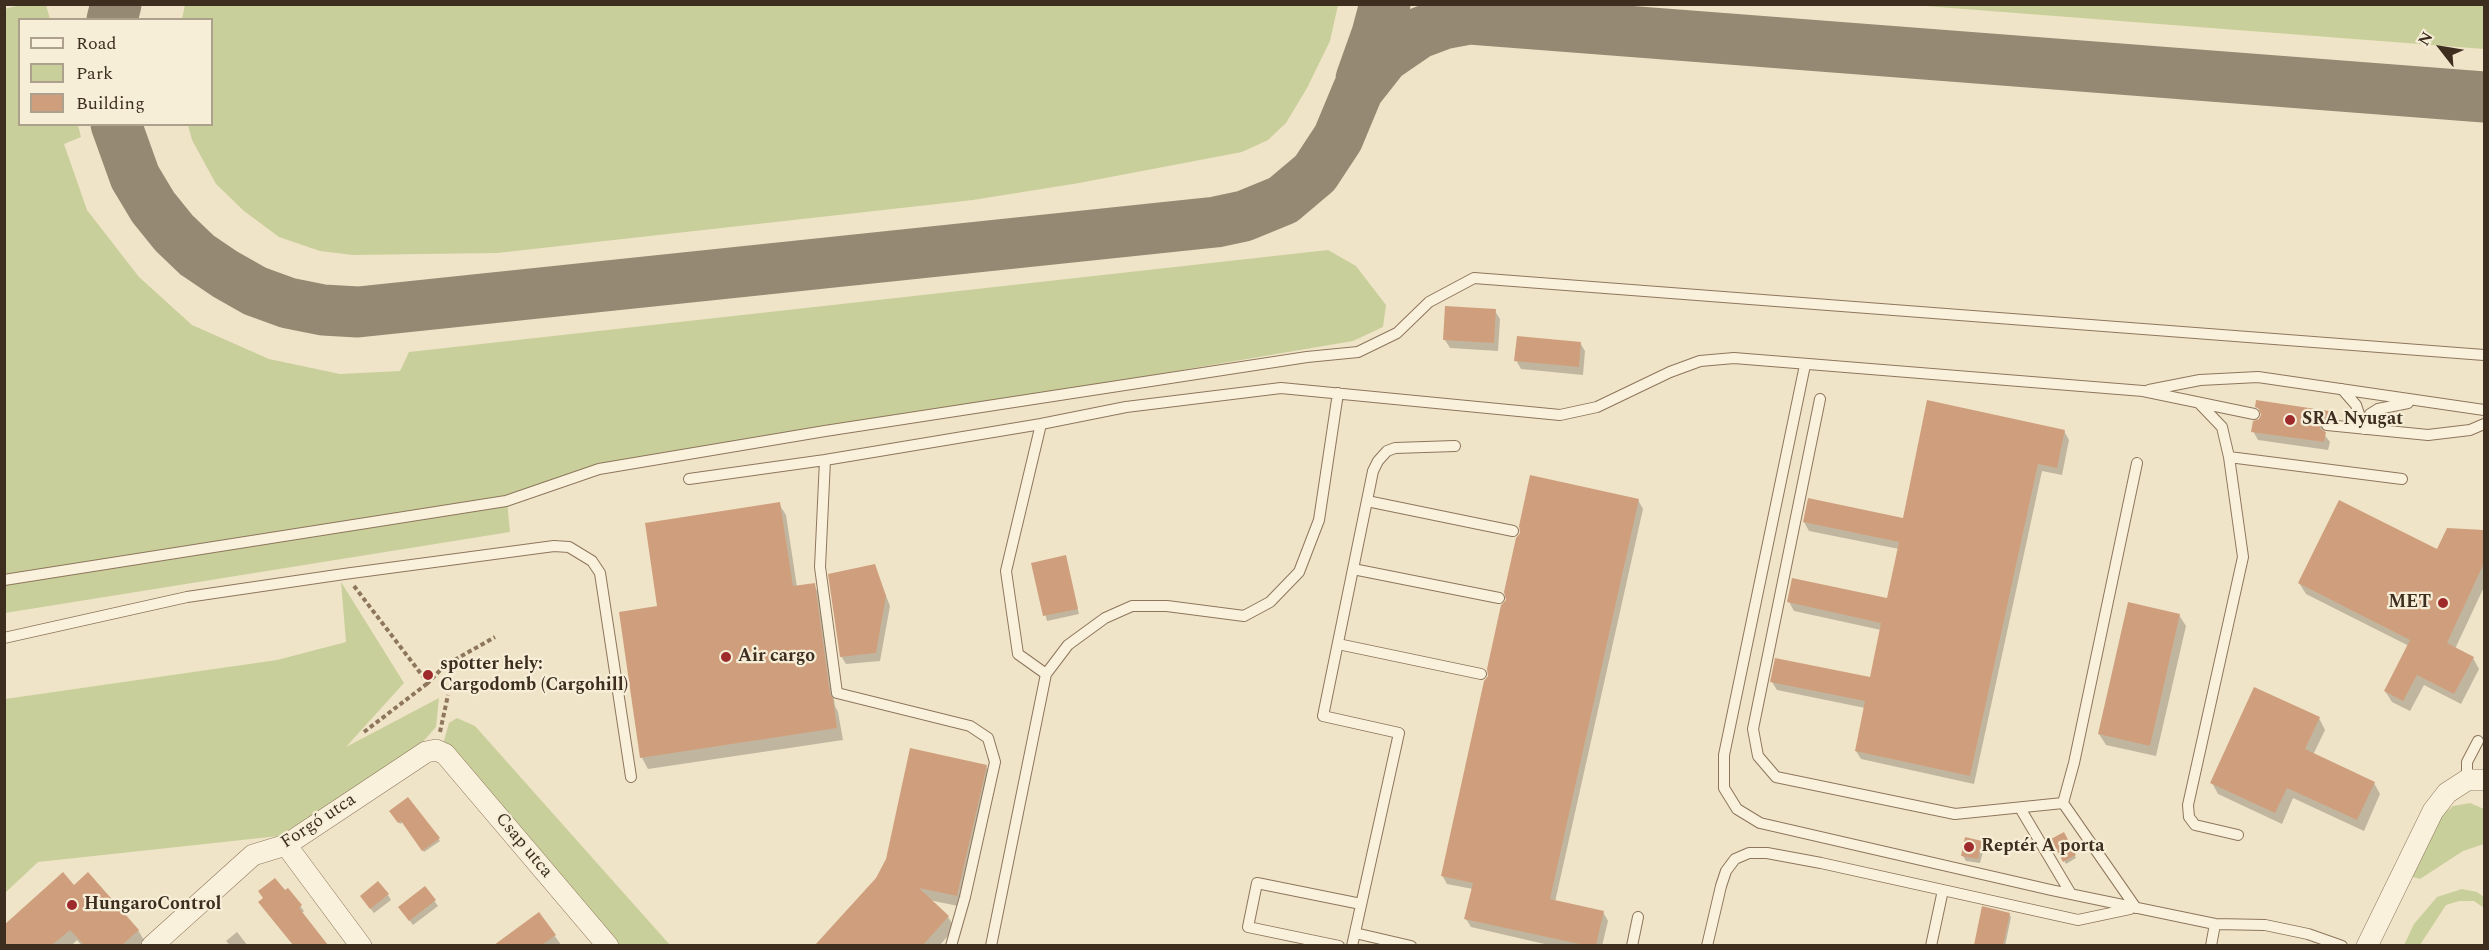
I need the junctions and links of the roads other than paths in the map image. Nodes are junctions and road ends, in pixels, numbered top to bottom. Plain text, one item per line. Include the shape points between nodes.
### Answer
1 (2484, 355) edge
2 (1805, 365) junction
3 (2342, 389) junction
4 (2143, 391) junction
5 (1338, 393) junction
6 (1820, 399) dead end
7 (2199, 402) junction
8 (2422, 402) junction
9 (2484, 410) edge
10 (2254, 414) dead end
11 (1041, 424) junction
12 (2484, 424) edge
13 (2327, 425) dead end
14 (2364, 429) junction
15 (1455, 446) dead end
16 (2229, 457) junction
17 (825, 460) junction
18 (2137, 463) dead end
19 (689, 479) dead end
20 (2402, 479) dead end
21 (1367, 501) junction
22 (1513, 531) dead end
23 (1353, 569) junction
24 (4, 580) edge
25 (1498, 598) dead end
26 (4, 638) edge
27 (1338, 644) junction
28 (1046, 674) junction
29 (1481, 674) dead end
30 (2478, 741) dead end
31 (436, 750) joint
32 (631, 777) dead end
33 (2476, 780) edge
34 (2063, 803) junction
35 (2020, 808) junction
36 (2238, 835) dead end
37 (286, 845) junction
38 (1943, 890) junction
39 (2071, 894) junction
40 (1361, 904) junction
41 (2136, 908) junction
42 (1638, 918) dead end
43 (2215, 924) junction
44 (1354, 933) junction
45 (152, 945) edge
46 (361, 945) edge
47 (608, 945) edge
48 (951, 945) edge
49 (991, 945) edge
50 (1338, 945) edge
51 (1352, 945) edge
52 (1411, 945) edge
53 (1632, 945) edge
54 (1707, 945) edge
55 (1931, 945) edge
56 (2211, 945) edge
57 (2342, 945) edge
58 (2367, 945) edge

1 - 24 lane via 1474,278 1429,302 1397,333 1358,352 599,469 506,501
2 - 4 lane
2 - 5 lane via 1734,358 1700,361 1597,407 1560,415
2 - 39 lane via 1724,755 1724,788 1729,799 1737,809 1760,823
3 - 4 lane via 2258,377 2200,380
3 - 8 lane
3 - 14 lane via 2356,405
4 - 7 lane
5 - 11 lane via 1281,388 1234,392 1126,406
5 - 28 lane via 1318,520 1299,572 1270,602 1244,616 1167,606 1132,606 1105,618 1068,645
6 - 35 lane via 1753,729 1758,756 1776,777 1955,814
7 - 10 lane
7 - 16 lane via 2222,427
8 - 9 lane
8 - 14 lane via 2378,409 2370,414
11 - 17 lane
11 - 28 lane via 1006,571 1018,654
12 - 14 lane via 2428,435
13 - 14 lane
15 - 21 lane via 1395,448 1387,452 1373,471
16 - 20 lane
16 - 36 lane via 2243,557 2188,805 2189,817 2195,825
17 - 19 lane
17 - 48 lane via 820,567 837,693 970,726 988,738 994,762 966,897
18 - 34 lane
21 - 22 lane
21 - 23 lane
23 - 25 lane
23 - 27 lane
26 - 32 lane via 187,597 569,547 582,552 600,573
27 - 29 lane
27 - 40 lane via 1323,716 1399,733
28 - 49 lane
30 - 33 lane via 2467,762
31 - 37 street, Forgó utca via 426,752
31 - 47 street, Csap utca via 445,754
33 - 58 street via 2447,793 2433,811
34 - 35 lane
34 - 41 lane
35 - 39 lane
37 - 45 street, Forgó utca via 254,855 243,863
37 - 46 street
38 - 41 lane via 2078,920
38 - 54 lane via 1778,855 1749,853 1735,859 1726,871
38 - 55 lane
39 - 41 lane
40 - 44 lane
40 - 50 lane via 1257,884 1248,927
41 - 43 lane
42 - 53 lane
43 - 56 lane
43 - 57 lane via 2265,925
44 - 51 lane
44 - 52 lane

